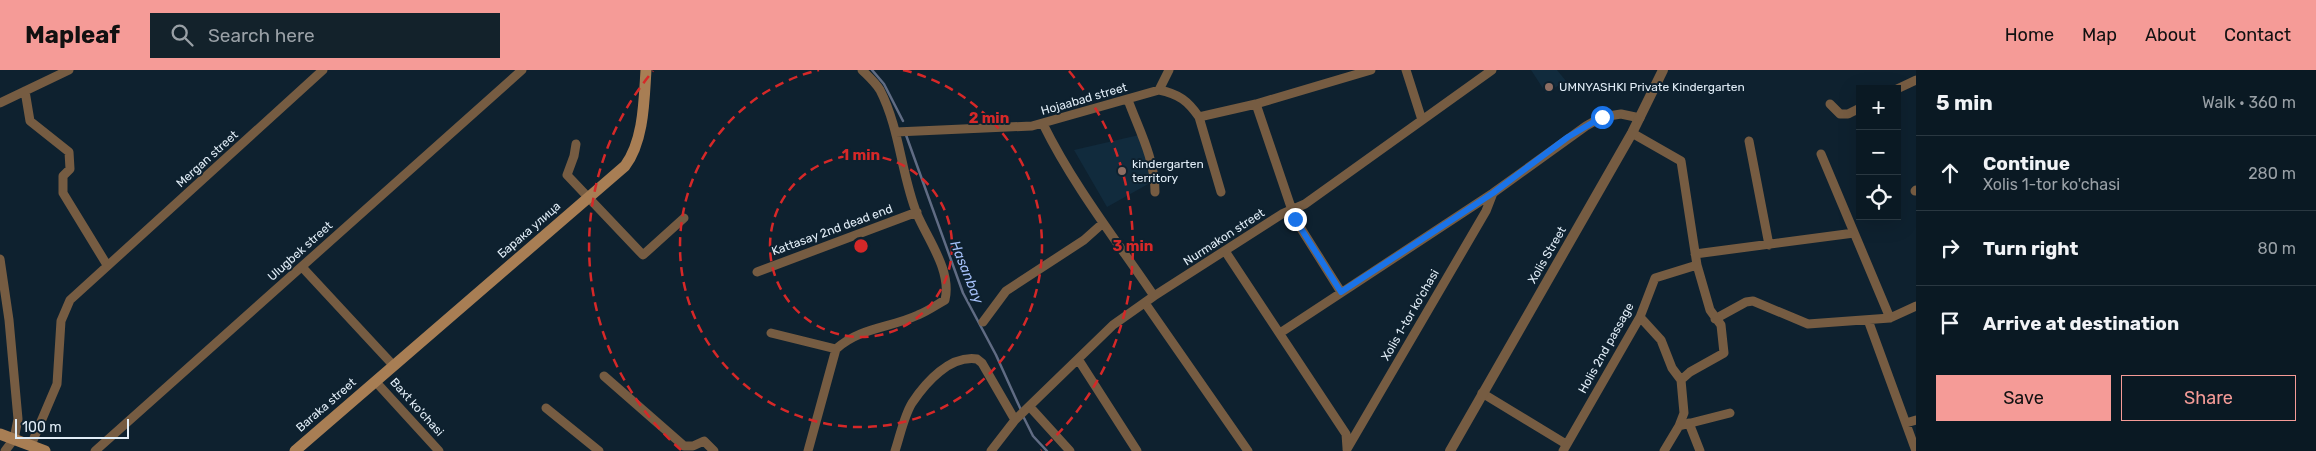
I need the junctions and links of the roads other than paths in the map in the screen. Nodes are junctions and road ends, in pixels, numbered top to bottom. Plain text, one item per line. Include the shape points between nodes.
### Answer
1 (69, 70) edge
2 (323, 70) edge
3 (522, 70) edge
4 (646, 70) edge
5 (862, 70) edge
6 (1169, 70) edge
7 (1371, 70) edge
8 (1406, 70) edge
9 (1492, 70) edge
10 (1663, 70) edge
11 (1916, 80) edge
12 (1901, 87) edge
13 (1159, 90) junction
14 (25, 91) junction
15 (1128, 100) junction
16 (0, 103) edge
17 (1256, 104) junction
18 (1830, 104) dead end
19 (1856, 110) edge
20 (1199, 117) junction
21 (1640, 118) junction
22 (1422, 120) junction
23 (1043, 124) junction
24 (896, 132) junction
25 (1632, 132) junction
26 (1749, 141) dead end
27 (576, 144) dead end
28 (1821, 154) dead end
29 (1155, 192) dead end
30 (1221, 192) dead end
31 (1493, 193) junction
32 (589, 196) junction
33 (1292, 211) junction
34 (916, 212) junction
35 (684, 218) dead end
36 (1103, 223) junction
37 (1854, 233) junction
38 (1769, 245) junction
39 (1225, 251) junction
40 (1695, 254) junction
41 (0, 259) edge
42 (1697, 265) junction
43 (107, 266) junction
44 (302, 267) junction
45 (756, 272) dead end
46 (1341, 292) junction
47 (1154, 296) junction
48 (1145, 303) junction
49 (1916, 306) edge
50 (1640, 317) junction
51 (1890, 318) junction
52 (1715, 319) junction
53 (1868, 320) junction
54 (983, 322) dead end
55 (771, 333) dead end
56 (1280, 333) junction
57 (836, 349) junction
58 (1078, 359) junction
59 (393, 365) junction
60 (604, 376) dead end
61 (376, 380) junction
62 (1681, 380) junction
63 (1482, 393) junction
64 (1030, 407) junction
65 (546, 408) dead end
66 (1730, 413) dead end
67 (1015, 420) junction
68 (1916, 420) edge
69 (1689, 423) junction
70 (1906, 423) junction
71 (1679, 426) junction
72 (0, 434) edge
73 (14, 439) junction
74 (31, 445) junction
75 (1565, 448) edge
76 (1347, 450) edge
77 (5, 451) edge
78 (45, 451) edge
79 (95, 451) edge
80 (295, 451) edge
81 (439, 451) edge
82 (599, 451) edge
83 (714, 451) edge
84 (808, 451) edge
85 (895, 451) edge
86 (991, 451) edge
87 (1070, 451) edge
88 (1137, 451) edge
89 (1248, 451) edge
90 (1450, 451) edge
91 (1664, 451) edge
92 (1700, 451) edge
93 (1916, 451) edge

1 - 14 street
2 - 43 street, Mergan street
3 - 44 street, Ulugbek street
4 - 32 main road, Барака улица via 633,156
5 - 24 street via 880,91
6 - 13 street
7 - 17 street
8 - 22 street
9 - 22 street, Nurmakon street
10 - 21 street, Xolis Street
11 - 12 street
13 - 15 street, Hojaabad street
13 - 20 street via 1184,98
14 - 16 street
14 - 43 street via 30,121 69,152 70,169 63,176 63,194
15 - 23 street, Hojaabad street
15 - 29 street via 1151,160
17 - 20 street
17 - 33 street
18 - 19 street via 1840,114
20 - 30 street
21 - 25 street, Xolis Street
21 - 31 street, Xolis 1-tor ko'chasi via 1621,114 1602,117 1568,137
22 - 33 street, Nurmakon street
23 - 24 street, Hojaabad street
23 - 36 street
24 - 34 street
25 - 40 street via 1681,162
25 - 63 street, Xolis Street
26 - 38 street
27 - 32 street via 567,175
28 - 37 street
31 - 46 street, Xolis 1-tor ko'chasi
31 - 76 street, Xolis 1-tor ko'chasi
32 - 35 street via 643,255
32 - 59 main road, Барака улица
33 - 39 street, Nurmakon street via 1282,214
33 - 46 street
34 - 45 street, Kattasay 2nd dead end
34 - 57 street via 945,276 948,290 945,300 918,316 867,330
36 - 47 street
36 - 54 street via 1084,240 1006,291
37 - 38 street
37 - 51 street
38 - 40 street
39 - 47 street, Nurmakon street
39 - 56 street
40 - 42 street
41 - 73 street via 18,419
42 - 50 street, Holis 2nd passage via 1655,278
42 - 52 street
43 - 74 street, Mergan street via 70,300 61,321 57,384
44 - 59 street
44 - 79 street, Ulugbek street
46 - 56 street, Xolis 1-tor ko'chasi
47 - 48 street, Nurmakon street
48 - 58 street, Nurmakon street via 1113,325
48 - 89 street
49 - 51 street
50 - 62 street via 1661,340 1672,368
50 - 75 street, Holis 2nd passage
51 - 53 street
52 - 53 street via 1753,301 1808,324
52 - 62 street via 1721,325 1724,353
53 - 70 street
55 - 57 street
56 - 76 street via 1346,434
57 - 84 street
58 - 64 street, Nurmakon street
58 - 88 street
59 - 61 main road, Барака улица
60 - 83 street via 684,446 704,441
61 - 80 main road, Baraka street
61 - 81 street, Baxt ko'chasi
62 - 71 street via 1684,413
63 - 75 street
63 - 90 street, Xolis Street
64 - 67 street, Nurmakon street
64 - 87 street
65 - 82 street
66 - 69 street
67 - 85 street via 982,363 965,358 946,366 933,377 911,404
67 - 86 street, Nurmakon street
68 - 70 street
69 - 71 street
69 - 92 street
70 - 93 street
71 - 91 street
72 - 73 main road
73 - 74 main road
73 - 77 street
74 - 78 main road

